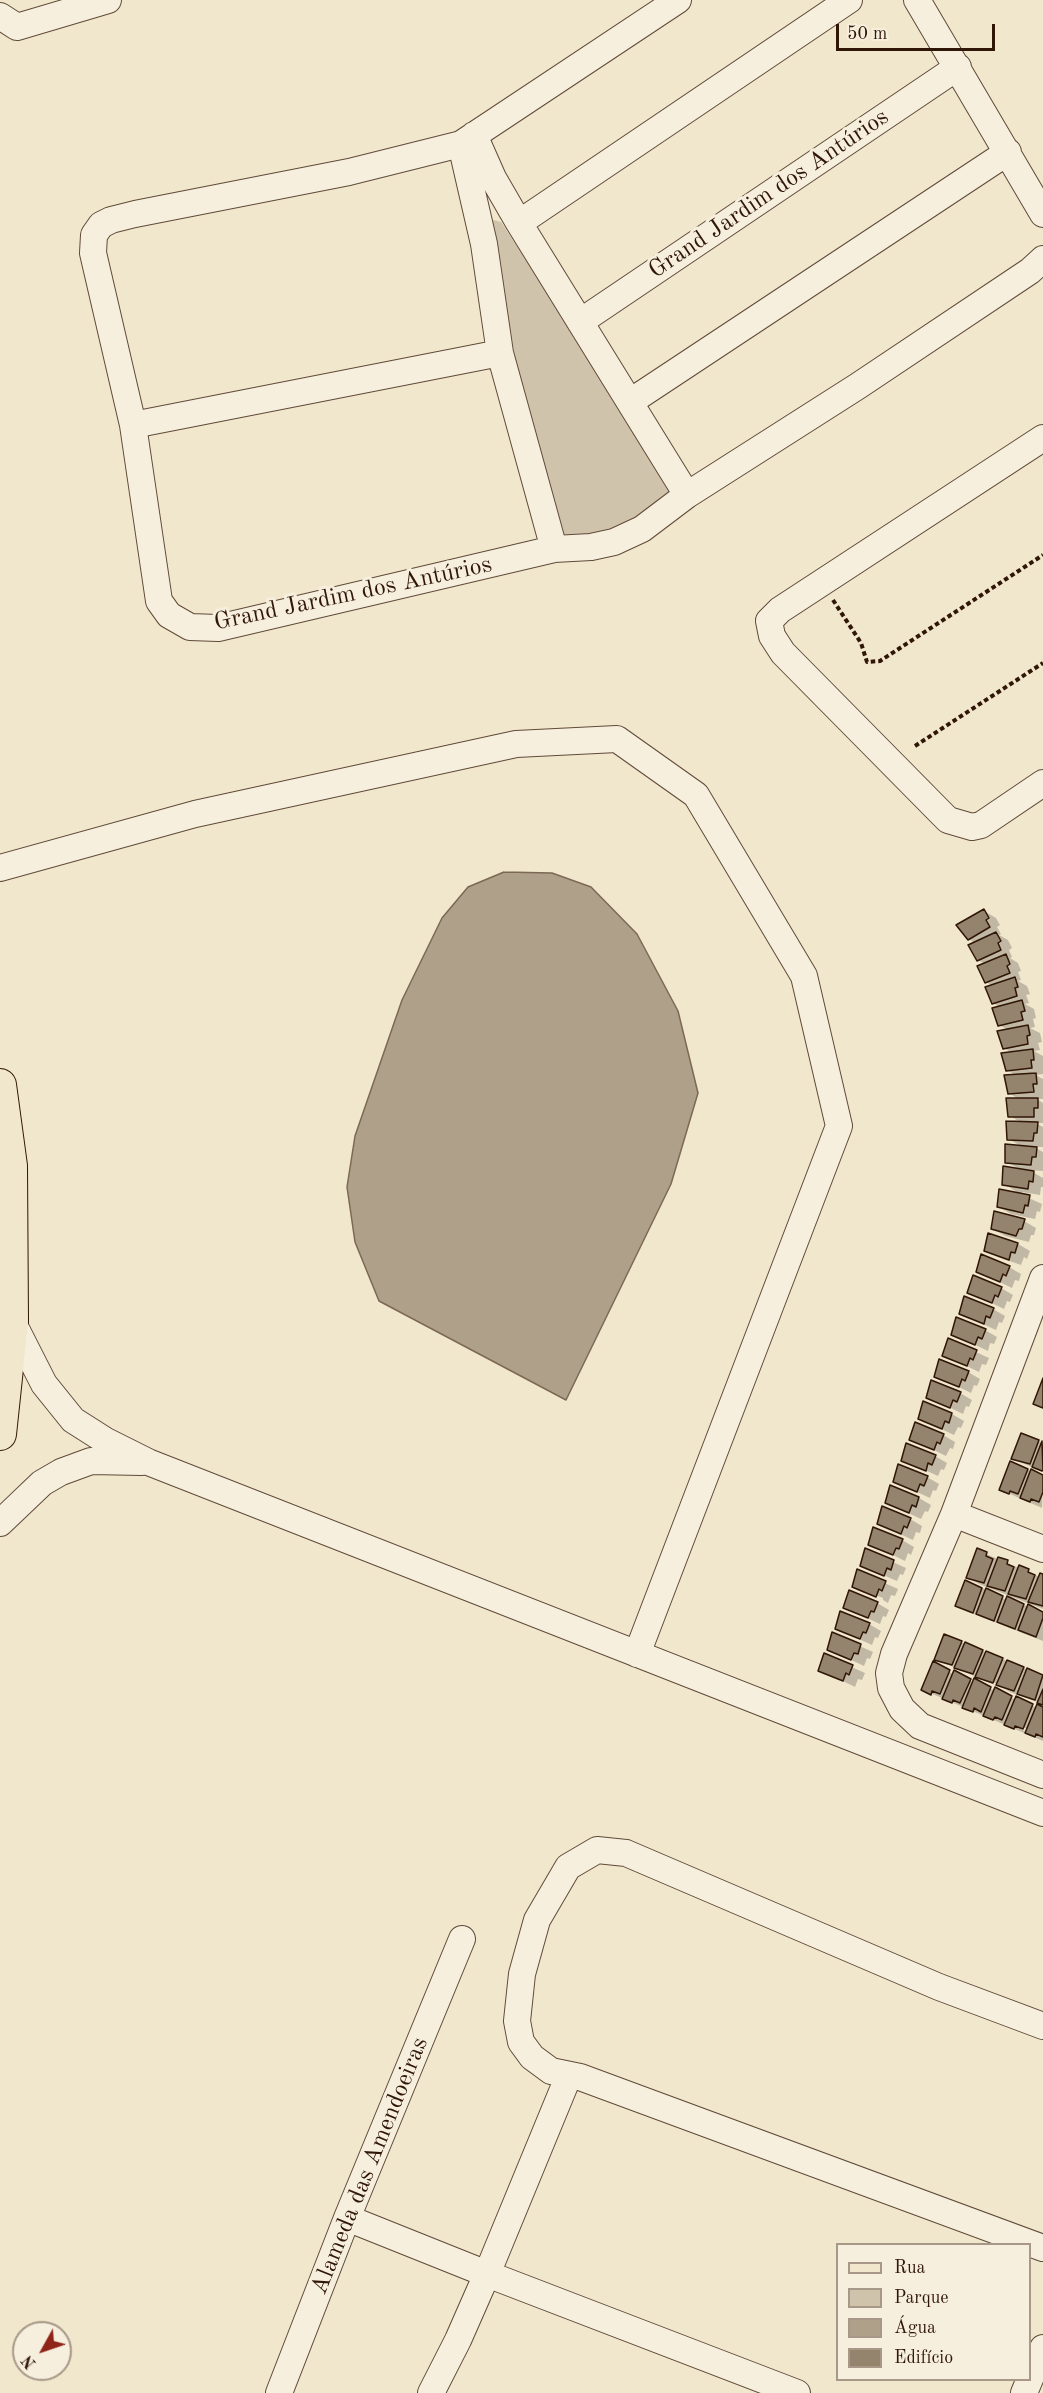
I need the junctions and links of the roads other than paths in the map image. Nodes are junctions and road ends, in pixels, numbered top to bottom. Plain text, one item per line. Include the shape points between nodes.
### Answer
1 (678, 0) edge
2 (849, 0) edge
3 (917, 0) edge
4 (99, 1) edge
5 (0, 16) edge
6 (958, 67) junction
7 (467, 140) junction
8 (1008, 152) junction
9 (1043, 214) edge
10 (519, 223) junction
11 (1043, 259) edge
12 (580, 322) junction
13 (500, 353) junction
14 (630, 402) junction
15 (133, 425) junction
16 (1043, 438) edge
17 (687, 495) junction
18 (554, 549) junction
19 (1043, 783) edge
20 (0, 868) edge
21 (0, 1084) edge
22 (1043, 1278) edge
23 (1037, 1312) edge
24 (12, 1321) junction
25 (0, 1434) edge
26 (148, 1462) junction
27 (954, 1514) junction
28 (0, 1523) edge
29 (1043, 1549) edge
30 (637, 1654) junction
31 (1043, 1775) edge
32 (1043, 1813) edge
33 (462, 1939) dead end
34 (1043, 2026) edge
35 (568, 2075) junction
36 (347, 2218) junction
37 (1029, 2243) edge
38 (487, 2274) junction
39 (1043, 2348) edge
40 (1031, 2376) edge
41 (279, 2393) edge
42 (431, 2393) edge
43 (797, 2393) edge

1 - 7 street, Grand Jardim dos Antúrios
2 - 10 street
3 - 6 street
4 - 5 street via 17,27
6 - 8 street
6 - 12 street, Grand Jardim dos Antúrios
7 - 10 street
7 - 13 street
7 - 15 street, Grand Jardim dos Antúrios via 349,172 135,214 101,225 94,235 93,253
8 - 9 street
8 - 14 street
10 - 12 street
11 - 17 street, Grand Jardim dos Antúrios via 858,386
12 - 14 street
13 - 15 street
13 - 18 street
14 - 17 street
15 - 18 street, Grand Jardim dos Antúrios via 159,602 169,615 190,627 218,628
16 - 19 street via 780,610 769,621 772,636 783,654 948,820 972,827 981,825
17 - 18 street, Grand Jardim dos Antúrios via 642,529 615,542
20 - 30 street via 195,814 516,744 617,739 696,795 804,976 839,1126
21 - 24 main road via 11,1166
22 - 23 street
23 - 27 street
24 - 25 main road
24 - 26 street via 44,1384 73,1420
26 - 28 street via 91,1461 61,1472 42,1483
26 - 30 street
27 - 29 street
27 - 31 street via 894,1654 889,1673 891,1688 902,1709 921,1726
30 - 32 street
33 - 36 street, Alameda das Amendoeiras
34 - 35 street via 939,1988 626,1853 597,1851 568,1867 555,1886 537,1920 522,1974 517,2021 521,2042 532,2057 551,2071
35 - 37 street
35 - 38 street
36 - 38 street
36 - 41 street, Alameda das Amendoeiras
38 - 42 street
38 - 43 street
39 - 40 street

